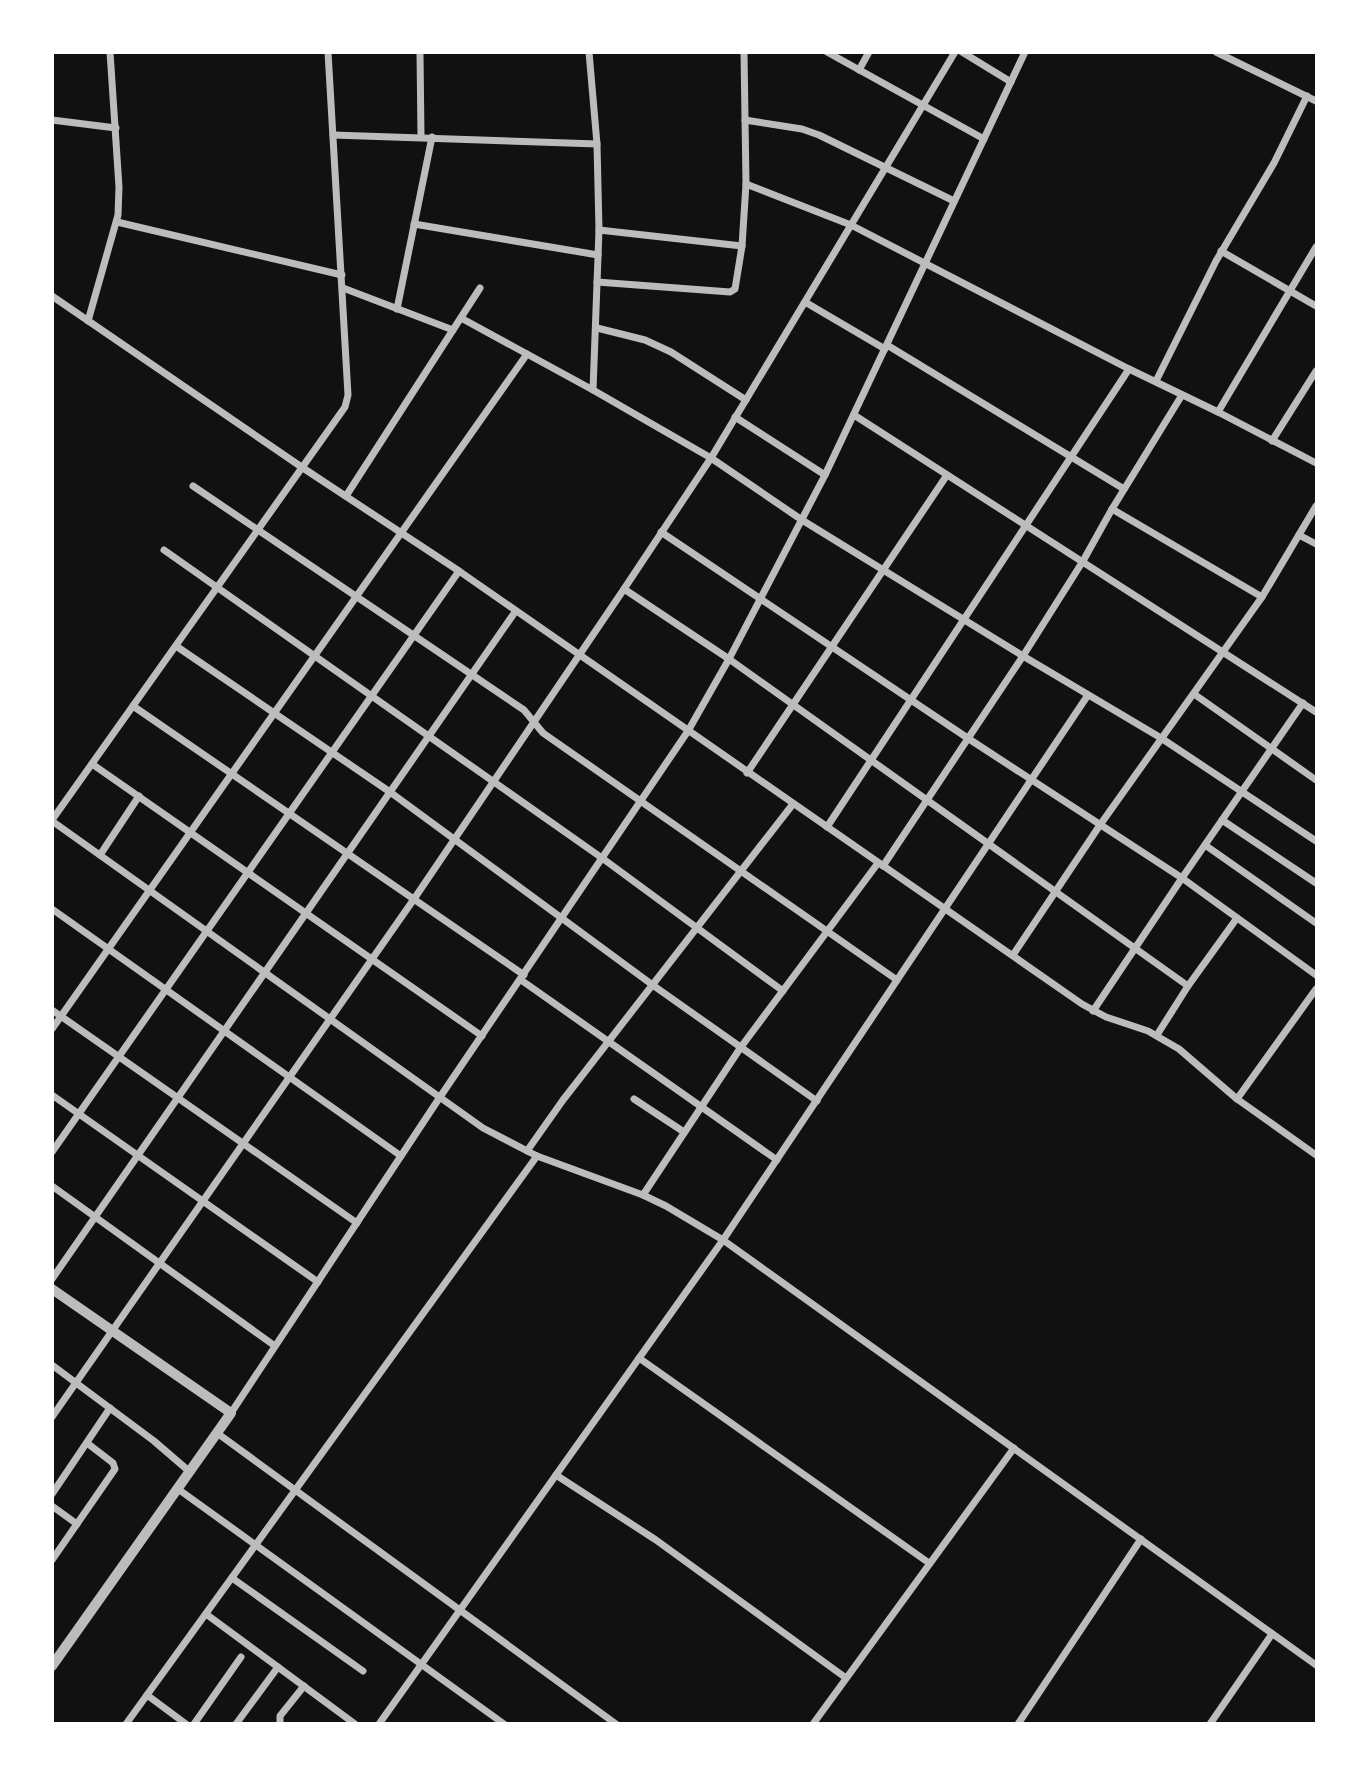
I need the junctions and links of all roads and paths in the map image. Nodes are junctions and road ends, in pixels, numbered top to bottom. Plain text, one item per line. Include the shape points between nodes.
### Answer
1 (110, 52) edge
2 (328, 52) edge
3 (420, 52) edge
4 (589, 52) edge
5 (744, 52) edge
6 (827, 52) edge
7 (869, 52) edge
8 (955, 52) edge
9 (962, 52) edge
10 (1026, 52) edge
11 (1220, 53) edge
12 (859, 70) junction
13 (1011, 82) junction
14 (1307, 96) junction
15 (1317, 102) edge
16 (923, 105) junction
17 (52, 120) edge
18 (745, 120) junction
19 (116, 128) junction
20 (333, 135) junction
21 (421, 137) junction
22 (432, 137) junction
23 (984, 139) junction
24 (597, 144) junction
25 (887, 166) junction
26 (746, 184) junction
27 (954, 201) junction
28 (117, 222) junction
29 (414, 224) junction
30 (851, 225) junction
31 (598, 230) junction
32 (742, 246) junction
33 (1317, 247) edge
34 (1221, 251) junction
35 (598, 255) junction
36 (925, 265) junction
37 (342, 275) junction
38 (597, 282) junction
39 (343, 288) junction
40 (480, 288) dead end
41 (1290, 292) junction
42 (52, 296) edge
43 (805, 302) junction
44 (1317, 306) edge
45 (397, 309) junction
46 (461, 318) junction
47 (88, 321) junction
48 (597, 327) junction
49 (453, 330) junction
50 (886, 347) junction
51 (527, 354) junction
52 (1129, 369) junction
53 (1317, 371) edge
54 (1156, 382) junction
55 (593, 390) junction
56 (1182, 395) junction
57 (746, 400) junction
58 (1218, 412) junction
59 (854, 415) junction
60 (736, 418) junction
61 (1272, 441) junction
62 (1073, 457) junction
63 (711, 458) junction
64 (1317, 463) edge
65 (303, 468) junction
66 (825, 475) junction
67 (947, 475) junction
68 (193, 486) dead end
69 (1124, 489) junction
70 (346, 496) junction
71 (1317, 506) edge
72 (1112, 509) junction
73 (802, 520) junction
74 (1028, 525) junction
75 (258, 530) junction
76 (661, 532) junction
77 (401, 533) junction
78 (1299, 535) junction
79 (1317, 544) edge
80 (164, 550) dead end
81 (1083, 561) junction
82 (883, 570) junction
83 (458, 571) junction
84 (218, 587) junction
85 (624, 589) junction
86 (356, 597) junction
87 (1262, 597) junction
88 (761, 598) junction
89 (515, 611) junction
90 (965, 620) junction
91 (414, 635) junction
92 (176, 646) junction
93 (832, 646) junction
94 (1224, 653) junction
95 (315, 656) junction
96 (578, 656) junction
97 (1023, 656) junction
98 (729, 659) junction
99 (471, 674) junction
100 (1194, 694) junction
101 (1088, 695) junction
102 (371, 696) junction
103 (911, 700) junction
104 (793, 704) junction
105 (1303, 704) junction
106 (133, 706) junction
107 (1317, 712) edge
108 (275, 713) junction
109 (534, 723) junction
110 (688, 731) junction
111 (429, 736) junction
112 (1161, 738) junction
113 (969, 739) junction
114 (1272, 748) junction
115 (332, 752) junction
116 (872, 760) junction
117 (92, 764) junction
118 (747, 773) junction
119 (232, 774) junction
120 (1032, 780) junction
121 (1317, 780) edge
122 (494, 782) junction
123 (1243, 790) junction
124 (390, 792) junction
125 (139, 796) junction
126 (927, 800) junction
127 (640, 802) junction
128 (793, 804) junction
129 (289, 814) junction
130 (1222, 820) junction
131 (52, 821) edge
132 (1100, 825) junction
133 (827, 827) junction
134 (190, 832) junction
135 (455, 839) junction
136 (1317, 841) edge
137 (989, 844) junction
138 (1205, 845) junction
139 (347, 854) junction
140 (100, 855) junction
141 (602, 858) junction
142 (881, 864) junction
143 (741, 872) junction
144 (248, 873) junction
145 (1182, 878) junction
146 (1317, 883) edge
147 (150, 890) junction
148 (1056, 892) junction
149 (414, 899) junction
150 (52, 909) edge
151 (945, 909) junction
152 (306, 913) junction
153 (562, 917) junction
154 (1237, 918) junction
155 (1317, 923) edge
156 (696, 928) junction
157 (207, 930) junction
158 (827, 931) junction
159 (1135, 948) junction
160 (109, 949) junction
161 (1013, 956) junction
162 (372, 959) junction
163 (265, 972) junction
164 (1317, 975) edge
165 (522, 978) junction
166 (897, 980) junction
167 (654, 986) junction
168 (1188, 986) junction
169 (166, 989) junction
170 (1317, 989) edge
171 (783, 991) junction
172 (52, 1010) edge
173 (1093, 1011) junction
174 (62, 1016) junction
175 (331, 1017) junction
176 (52, 1029) edge
177 (225, 1031) junction
178 (1157, 1035) junction
179 (482, 1036) junction
180 (608, 1043) junction
181 (741, 1047) junction
182 (119, 1056) junction
183 (290, 1077) junction
184 (52, 1095) edge
185 (440, 1097) junction
186 (178, 1098) junction
187 (635, 1098) dead end
188 (1237, 1099) junction
189 (817, 1101) junction
190 (700, 1106) junction
191 (79, 1114) junction
192 (684, 1132) junction
193 (243, 1143) junction
194 (527, 1151) junction
195 (52, 1152) edge
196 (1317, 1155) edge
197 (138, 1156) junction
198 (401, 1156) junction
199 (537, 1156) junction
200 (777, 1160) junction
201 (52, 1186) edge
202 (643, 1195) junction
203 (203, 1201) junction
204 (96, 1217) junction
205 (357, 1223) junction
206 (723, 1240) junction
207 (160, 1263) junction
208 (52, 1279) edge
209 (318, 1282) junction
210 (52, 1289) edge
211 (113, 1331) junction
212 (275, 1346) junction
213 (639, 1358) junction
214 (52, 1365) edge
215 (76, 1382) junction
216 (110, 1408) junction
217 (231, 1413) junction
218 (52, 1417) edge
219 (217, 1433) junction
220 (87, 1443) junction
221 (1013, 1448) junction
222 (190, 1472) junction
223 (556, 1475) junction
224 (178, 1489) junction
225 (295, 1490) junction
226 (52, 1494) edge
227 (52, 1506) edge
228 (78, 1524) junction
229 (1141, 1539) junction
230 (256, 1545) junction
231 (52, 1560) edge
232 (929, 1563) junction
233 (232, 1578) junction
234 (461, 1609) junction
235 (206, 1614) junction
236 (1272, 1634) junction
237 (241, 1657) dead end
238 (421, 1665) junction
239 (1317, 1665) edge
240 (52, 1667) edge
241 (278, 1667) junction
242 (363, 1671) dead end
243 (846, 1678) junction
244 (304, 1686) junction
245 (147, 1695) junction
246 (126, 1724) edge
247 (186, 1724) edge
248 (194, 1724) edge
249 (236, 1724) edge
250 (280, 1724) edge
251 (355, 1724) edge
252 (379, 1724) edge
253 (504, 1724) edge
254 (616, 1724) edge
255 (813, 1724) edge
256 (1018, 1724) edge
257 (1210, 1724) edge

1 - 19 street
2 - 20 street
3 - 21 street
4 - 24 street
5 - 18 street
6 - 12 street
7 - 12 street
8 - 16 street
9 - 13 street
10 - 13 street
11 - 14 street
12 - 16 street
13 - 23 street
14 - 15 street
14 - 34 street via 1274,163
16 - 23 street
16 - 25 street
17 - 19 street
18 - 25 street via 802,128
18 - 26 street
19 - 28 street
20 - 21 street
20 - 37 street
21 - 22 street
22 - 24 street
22 - 29 street
23 - 27 street
24 - 31 street
25 - 27 street
25 - 30 street
26 - 30 street
26 - 32 street
27 - 36 street
28 - 37 street
28 - 47 street
29 - 35 street
29 - 45 street
30 - 36 street
30 - 43 street
31 - 32 street
31 - 35 street
32 - 38 street via 738,284 730,292
33 - 41 street
34 - 41 street
34 - 54 street
35 - 38 street
36 - 50 street
36 - 52 street
37 - 39 street
38 - 48 street
39 - 45 street
39 - 65 street via 348,395 339,418
40 - 46 street
41 - 44 street
41 - 58 street
42 - 47 street
43 - 50 street
43 - 57 street
45 - 49 street
46 - 49 street
46 - 51 street
47 - 65 street
48 - 55 street
48 - 57 street via 662,348
49 - 70 street
50 - 59 street
50 - 62 street
51 - 55 street
51 - 77 street
52 - 54 street
52 - 62 street
53 - 61 street
54 - 56 street
55 - 63 street
56 - 58 street
56 - 69 street
57 - 60 street
58 - 61 street
59 - 66 street
59 - 67 street
60 - 63 street
60 - 66 street
61 - 64 street
62 - 69 street
62 - 74 street
63 - 73 street
63 - 76 street
65 - 70 street
65 - 75 street
66 - 73 street
67 - 74 street
67 - 82 street
68 - 75 street
69 - 72 street
70 - 77 street
71 - 78 street
72 - 81 street
72 - 87 street
73 - 82 street
73 - 88 street
74 - 81 street
74 - 90 street
75 - 84 street
75 - 86 street
76 - 85 street
76 - 88 street
77 - 83 street
77 - 86 street
78 - 79 street
78 - 87 street
80 - 84 street
81 - 94 street
81 - 97 street
82 - 90 street
82 - 93 street
83 - 89 street
83 - 91 street
84 - 92 street
84 - 95 street
85 - 96 street
85 - 98 street
86 - 91 street
86 - 95 street
87 - 94 street
88 - 93 street
88 - 98 street
89 - 96 street
89 - 99 street
90 - 97 street
90 - 103 street
91 - 99 street
91 - 102 street
92 - 106 street
92 - 108 street
93 - 103 street
93 - 104 street
94 - 100 street
94 - 105 street
95 - 102 street
95 - 108 street
96 - 109 street
96 - 110 street
97 - 101 street
97 - 113 street
98 - 104 street
98 - 110 street
99 - 109 street via 524,710
99 - 111 street
100 - 112 street
100 - 114 street
101 - 112 street
101 - 120 street
102 - 111 street
102 - 115 street
103 - 113 street
103 - 116 street
104 - 116 street
104 - 118 street
105 - 107 street
105 - 114 street
106 - 117 street
106 - 119 street
108 - 115 street
108 - 119 street
109 - 122 street
109 - 127 street
110 - 118 street
110 - 127 street
111 - 122 street
111 - 124 street
112 - 123 street
112 - 132 street
113 - 120 street
113 - 126 street
114 - 121 street
114 - 123 street
115 - 124 street
115 - 129 street
116 - 126 street
116 - 133 street
117 - 125 street
117 - 131 street
118 - 128 street
119 - 129 street
119 - 134 street
120 - 132 street
120 - 137 street
122 - 135 street
122 - 141 street
123 - 130 street
123 - 136 street
124 - 135 street
124 - 139 street
125 - 134 street
125 - 140 street
126 - 137 street
126 - 142 street
127 - 141 street
127 - 143 street
128 - 133 street
128 - 143 street
129 - 139 street
129 - 144 street
130 - 138 street
130 - 146 street
131 - 140 street
132 - 145 street
132 - 148 street
133 - 142 street
134 - 144 street
134 - 147 street
135 - 149 street
135 - 153 street
137 - 148 street
137 - 151 street
138 - 145 street
138 - 155 street
139 - 149 street
139 - 152 street
140 - 147 street
141 - 153 street
141 - 156 street
142 - 151 street
142 - 158 street
143 - 156 street
143 - 158 street
144 - 152 street
144 - 157 street
145 - 154 street
145 - 159 street
147 - 157 street
147 - 160 street
148 - 159 street
148 - 161 street
149 - 162 street
149 - 165 street
150 - 160 street
151 - 161 street
151 - 166 street
152 - 162 street
152 - 163 street
153 - 165 street
153 - 167 street
154 - 164 street
154 - 168 street
156 - 167 street
156 - 171 street
157 - 163 street
157 - 169 street
158 - 166 street
158 - 171 street
159 - 168 street
159 - 173 street
160 - 169 street
160 - 174 street
161 - 173 street
162 - 175 street
162 - 179 street
163 - 175 street
163 - 177 street
165 - 179 street
165 - 180 street
166 - 189 street
167 - 180 street
167 - 181 street
168 - 178 street
169 - 177 street
169 - 182 street
170 - 188 street
171 - 181 street
172 - 174 street
173 - 178 street
174 - 176 street
174 - 182 street
175 - 183 street
175 - 185 street
177 - 183 street
177 - 186 street
178 - 188 street
179 - 185 street
180 - 190 street
180 - 194 street
181 - 189 street
181 - 190 street
182 - 186 street
182 - 191 street
183 - 193 street
183 - 198 street
184 - 191 street
185 - 194 street via 483,1128
185 - 198 street
186 - 193 street
186 - 197 street
187 - 192 street
188 - 196 street
189 - 200 street
190 - 192 street
190 - 200 street
191 - 195 street
191 - 197 street
192 - 202 street
193 - 203 street
193 - 205 street
194 - 199 street
197 - 203 street
197 - 204 street
198 - 205 street
199 - 202 street
199 - 225 street
200 - 206 street
201 - 204 street
202 - 206 street
203 - 207 street
203 - 209 street
204 - 207 street
204 - 208 street
205 - 209 street
206 - 213 street
206 - 221 street
207 - 211 street
207 - 212 street
209 - 212 street
210 - 211 street
211 - 215 street
211 - 217 street
212 - 217 street
213 - 223 street
213 - 232 street
214 - 215 street
215 - 216 street
215 - 218 street
216 - 220 street
216 - 222 street
217 - 219 street
219 - 222 street
219 - 225 street
220 - 226 street
220 - 228 street via 115,1469
221 - 229 street
221 - 232 street
222 - 224 street
223 - 234 street
223 - 243 street
224 - 230 street
224 - 240 street
225 - 230 street
225 - 234 street
227 - 228 street
228 - 231 street
229 - 236 street
229 - 256 street
230 - 233 street
230 - 238 street
232 - 243 street
233 - 235 street
233 - 242 street
234 - 238 street
234 - 254 street
235 - 241 street
235 - 245 street
236 - 239 street
236 - 257 street
237 - 248 street
238 - 252 street
238 - 253 street
241 - 244 street
241 - 249 street
243 - 255 street
244 - 250 street via 280,1716
244 - 251 street
245 - 246 street
245 - 247 street

